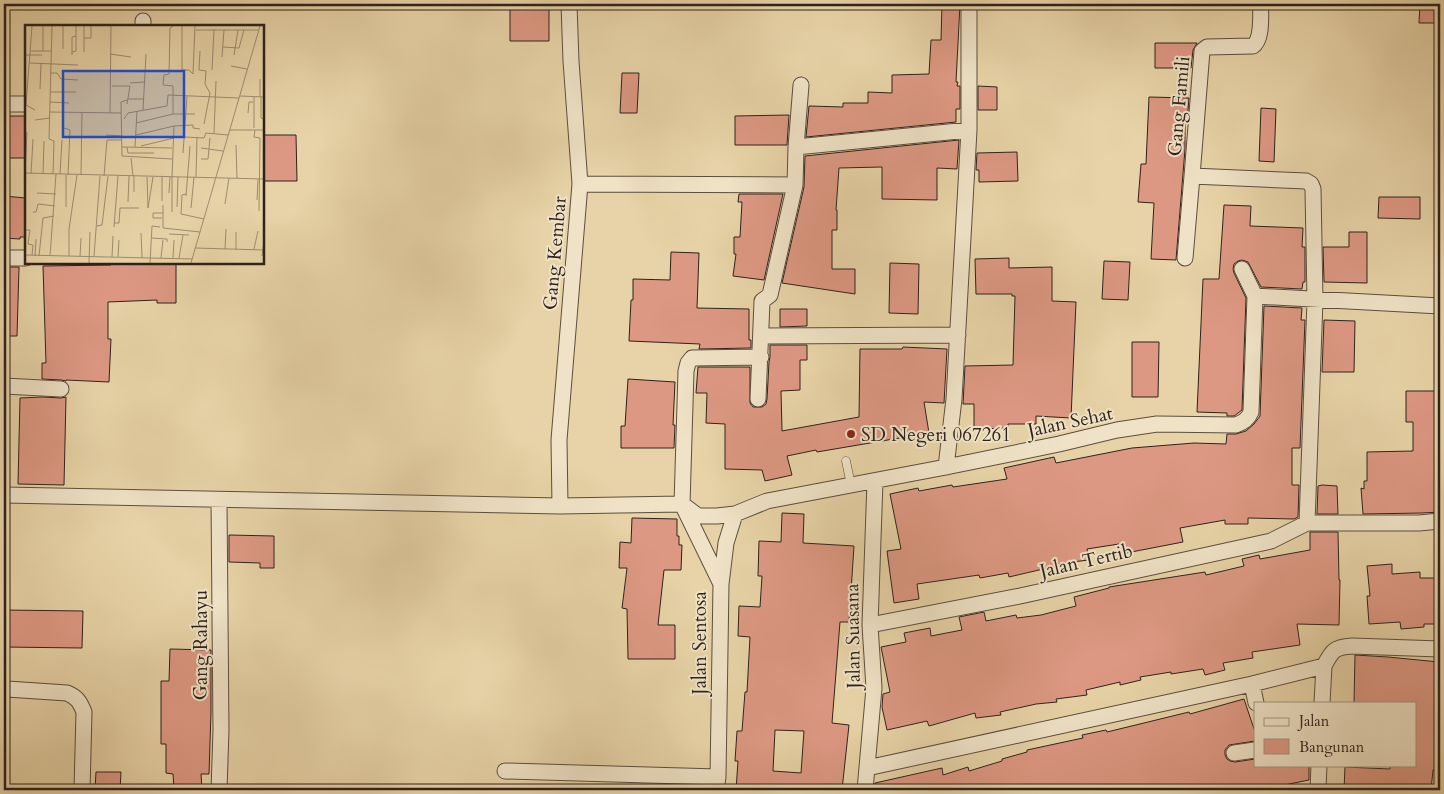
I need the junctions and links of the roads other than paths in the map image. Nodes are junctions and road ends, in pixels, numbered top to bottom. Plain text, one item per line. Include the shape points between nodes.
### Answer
1 (569, 4) edge
2 (969, 4) edge
3 (1261, 4) edge
4 (801, 85) dead end
5 (4, 104) edge
6 (25, 104) edge
7 (969, 130) junction
8 (796, 147) junction
9 (1192, 176) junction
10 (580, 184) junction
11 (795, 185) junction
12 (4, 258) edge
13 (25, 258) edge
14 (1185, 258) dead end
15 (1242, 269) dead end
16 (1255, 296) junction
17 (1315, 300) junction
18 (1440, 306) edge
19 (958, 335) junction
20 (761, 336) junction
21 (761, 357) junction
22 (4, 386) edge
23 (61, 389) dead end
24 (758, 399) dead end
25 (846, 461) dead end
26 (946, 467) junction
27 (875, 481) junction
28 (851, 485) junction
29 (4, 495) edge
30 (219, 500) junction
31 (682, 504) junction
32 (560, 506) junction
33 (735, 514) junction
34 (1440, 521) edge
35 (1307, 523) junction
36 (721, 584) junction
37 (870, 625) junction
38 (1440, 649) edge
39 (1324, 666) junction
40 (1252, 684) junction
41 (7, 689) dead end
42 (1256, 702) edge
43 (1322, 702) edge
44 (1254, 750) edge
45 (1234, 753) dead end
46 (1319, 766) edge
47 (867, 768) junction
48 (505, 771) dead end
49 (717, 784) edge
50 (82, 790) edge
51 (218, 790) edge
52 (865, 790) edge
53 (1318, 790) edge

1 - 10 street, Gang Kembar
2 - 7 street
3 - 9 street, Gang Famili via 1256,44 1207,46 1202,51
4 - 8 street
5 - 6 street
7 - 8 street
7 - 19 street
8 - 11 street
9 - 14 street
9 - 17 street, Gang Famili via 1306,181 1311,184
10 - 11 street
10 - 32 street, Gang Kembar via 559,440
11 - 20 street via 770,295 762,301
12 - 13 street
15 - 16 street
16 - 17 street
16 - 26 street, Jalan Sehat via 1251,412 1242,423 1157,424
17 - 18 street
17 - 35 street
19 - 20 street
19 - 26 street
20 - 21 street
21 - 24 street
21 - 31 street via 698,357 688,363
22 - 23 street
25 - 28 lane
26 - 27 street, Jalan Sehat
27 - 28 street, Jalan Sehat
27 - 37 street, Jalan Suasana
28 - 33 street, Jalan Sehat via 767,502
29 - 30 street
30 - 32 street
30 - 51 street, Gang Rahayu via 221,730
31 - 32 street
31 - 33 street, Jalan Sehat via 698,516
31 - 36 street, Jalan Sentosa
33 - 36 street via 726,543
34 - 35 street
35 - 37 street, Jalan Tertib via 1271,541
36 - 49 street, Jalan Sentosa
37 - 47 street, Jalan Suasana via 874,688
38 - 39 street via 1340,647 1333,651
39 - 40 street
39 - 43 street
40 - 42 street
40 - 47 street
41 - 50 street via 67,693 80,702 84,712
44 - 45 street
46 - 53 street
47 - 52 street, Jalan Suasana
48 - 49 street

